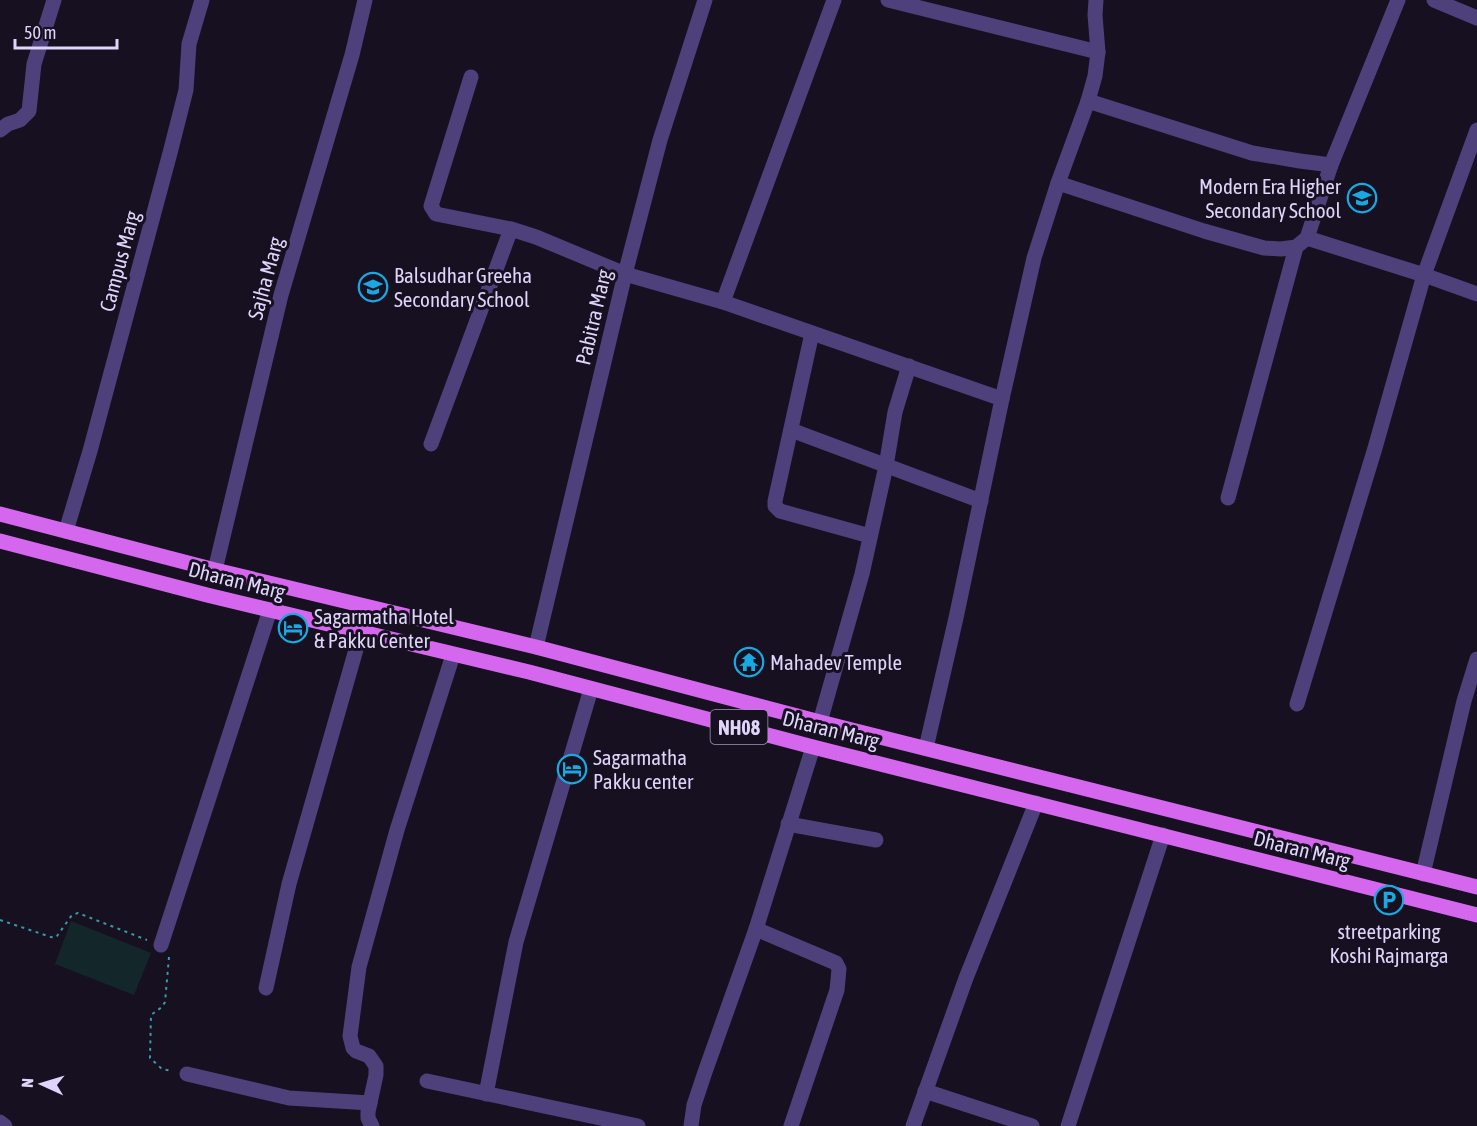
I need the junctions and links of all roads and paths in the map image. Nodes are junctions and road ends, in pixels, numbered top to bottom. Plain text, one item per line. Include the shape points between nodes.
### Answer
1 (54, 0) edge
2 (202, 0) edge
3 (365, 0) edge
4 (705, 0) edge
5 (834, 0) edge
6 (1096, 0) edge
7 (1398, 0) edge
8 (1434, 0) edge
9 (897, 1) edge
10 (1477, 18) edge
11 (1098, 52) junction
12 (471, 77) dead end
13 (1088, 101) junction
14 (3, 124) edge
15 (1477, 130) edge
16 (1331, 165) junction
17 (1058, 183) junction
18 (511, 229) junction
19 (1301, 242) junction
20 (625, 274) junction
21 (1424, 275) junction
22 (1477, 294) edge
23 (723, 302) junction
24 (812, 333) junction
25 (909, 366) junction
26 (1002, 399) junction
27 (791, 430) junction
28 (431, 444) dead end
29 (886, 466) junction
30 (1228, 498) dead end
31 (981, 501) junction
32 (0, 514) edge
33 (66, 531) junction
34 (870, 536) junction
35 (0, 541) edge
36 (215, 570) junction
37 (270, 610) junction
38 (361, 632) junction
39 (537, 648) junction
40 (453, 655) junction
41 (1477, 659) edge
42 (591, 689) junction
43 (1297, 704) dead end
44 (820, 722) junction
45 (813, 747) junction
46 (926, 748) junction
47 (1036, 803) junction
48 (788, 824) junction
49 (1162, 835) junction
50 (876, 840) dead end
51 (1423, 874) junction
52 (1477, 887) edge
53 (1477, 915) edge
54 (0, 920) edge
55 (756, 929) junction
56 (161, 945) junction
57 (266, 988) dead end
58 (187, 1074) joint
59 (427, 1081) dead end
60 (925, 1091) junction
61 (486, 1094) junction
62 (369, 1118) edge
63 (0, 1122) edge
64 (5, 1126) edge
65 (638, 1126) edge
66 (691, 1126) edge
67 (791, 1126) edge
68 (913, 1126) edge
69 (1032, 1126) edge
70 (1068, 1126) edge

1 - 14 street via 34,64 28,111 20,120
2 - 33 street, Campus Marg via 189,44 186,90 173,142
3 - 36 street, Sajha Marg via 281,295
4 - 20 street, Pabitra Marg via 660,140
5 - 23 street
6 - 11 street
7 - 16 street
8 - 10 street
9 - 11 street
11 - 13 street
12 - 18 street via 431,206 436,214
13 - 16 street via 1252,153
13 - 17 street
15 - 21 street
16 - 19 street
17 - 19 street via 1264,248 1281,249
17 - 26 street via 1034,258
18 - 20 street
18 - 28 street
19 - 21 street
19 - 30 street
20 - 23 street
20 - 39 street, Pabitra Marg
21 - 22 street
21 - 43 street
23 - 24 street
24 - 25 street
24 - 27 street
25 - 26 street
25 - 29 street via 895,412
26 - 31 street
27 - 29 street
27 - 34 street via 775,506 780,511
29 - 31 street
29 - 34 street
31 - 46 street
32 - 33 main road, Dharan Marg / NH08
33 - 36 main road, Dharan Marg / NH08
34 - 44 street
35 - 37 main road, Dharan Marg / NH08
36 - 39 main road, Dharan Marg / NH08
37 - 38 main road, Dharan Marg / NH08
37 - 56 street
38 - 40 main road, Dharan Marg / NH08
38 - 57 street via 289,885
39 - 44 main road, Dharan Marg / NH08
40 - 42 main road, Dharan Marg / NH08
40 - 62 street via 397,830 359,967 350,1036 353,1048 369,1056 375,1066
41 - 51 street
42 - 45 main road, Dharan Marg / NH08
42 - 61 street via 516,942
44 - 46 main road, Dharan Marg / NH08
45 - 47 main road, Dharan Marg / NH08
45 - 48 street
46 - 51 main road, Dharan Marg / NH08
47 - 49 main road, Dharan Marg / NH08
47 - 60 street
48 - 50 street
48 - 55 street
49 - 53 main road, Dharan Marg / NH08
49 - 70 street
51 - 52 main road, Dharan Marg / NH08
54 - 56 path via 54,938 78,913
55 - 66 street via 694,1105
55 - 67 street via 836,963 839,969 837,990
56 - 58 path via 169,956 165,1002 151,1015 150,1058 162,1069
58 - 62 street
59 - 61 street
60 - 68 street
60 - 69 street
61 - 65 street
63 - 64 street

